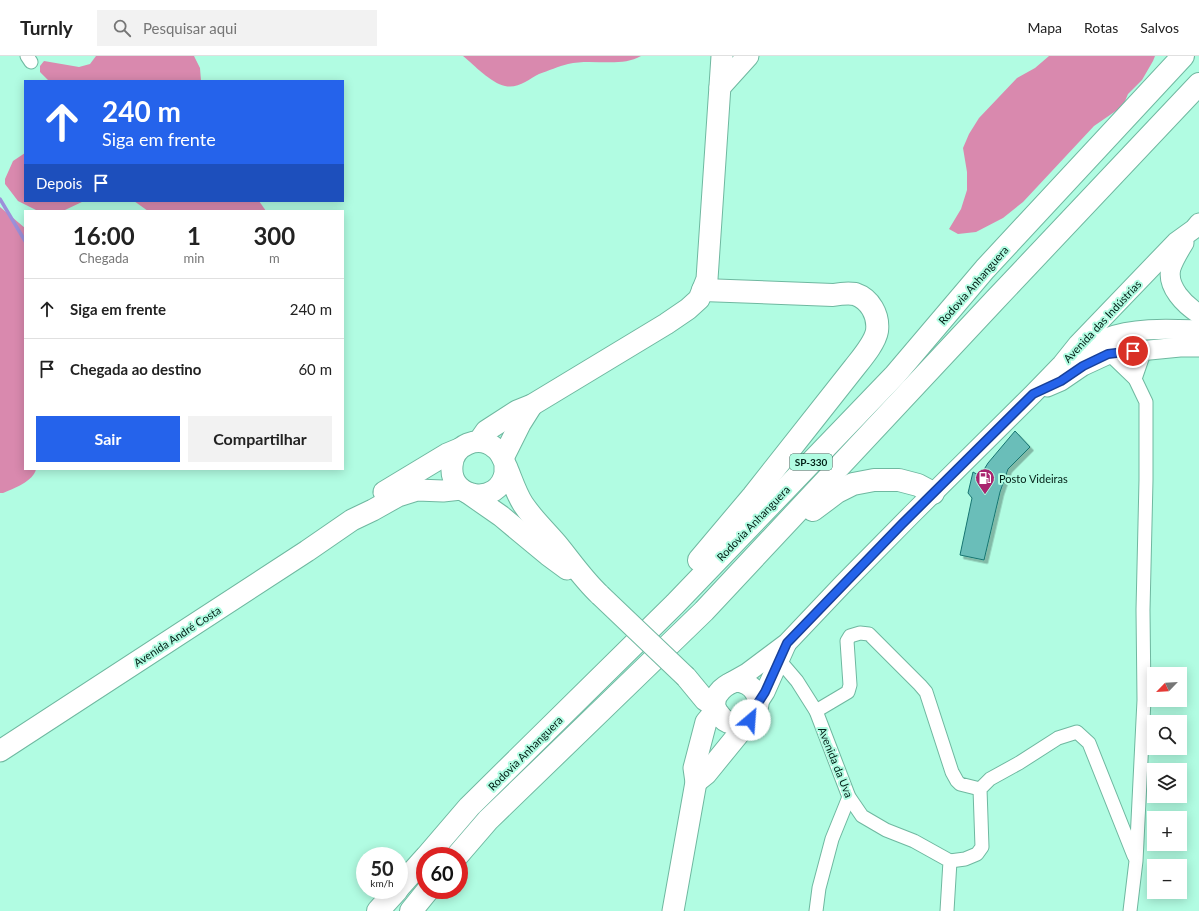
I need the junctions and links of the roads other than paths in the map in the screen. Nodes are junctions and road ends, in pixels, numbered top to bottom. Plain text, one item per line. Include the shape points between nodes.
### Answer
1 (722, 56) edge
2 (748, 56) edge
3 (1183, 56) edge
4 (1199, 84) edge
5 (720, 87) junction
6 (1196, 226) edge
7 (703, 290) junction
8 (1199, 314) edge
9 (1199, 330) edge
10 (1180, 338) junction
11 (1199, 347) edge
12 (1145, 350) junction
13 (1108, 354) junction
14 (1062, 364) junction
15 (1135, 379) junction
16 (1033, 394) junction
17 (532, 405) junction
18 (479, 441) junction
19 (460, 449) junction
20 (504, 461) junction
21 (464, 491) junction
22 (933, 493) junction
23 (352, 520) junction
24 (593, 588) junction
25 (675, 604) junction
26 (704, 611) junction
27 (783, 651) junction
28 (721, 697) junction
29 (754, 711) junction
30 (816, 711) junction
31 (0, 751) edge
32 (696, 782) junction
33 (980, 790) junction
34 (849, 797) junction
35 (435, 847) edge
36 (465, 847) edge
37 (950, 861) junction
38 (1136, 861) junction
39 (416, 868) edge
40 (408, 877) edge
41 (389, 899) edge
42 (421, 899) edge
43 (378, 911) edge
44 (411, 911) edge
45 (673, 911) edge
46 (816, 911) edge
47 (947, 911) edge
48 (1130, 911) edge

1 - 5 main road
2 - 5 main road
3 - 25 highway, Rodovia Anhanguera / SP-330 via 985,269 895,375
4 - 26 highway, Rodovia Anhanguera / SP-330
5 - 7 main road via 707,279
6 - 8 main road via 1175,258 1171,281 1183,301
6 - 14 main road, Avenida das Indústrias via 1176,242
7 - 17 main road via 699,299 688,309
7 - 25 highway via 853,294 865,299 872,307 877,332 870,348 753,496 692,568
9 - 10 main road
10 - 11 main road
10 - 12 main road
10 - 14 main road via 1129,331 1106,338
12 - 13 main road
12 - 15 street
13 - 15 street
13 - 16 main road
14 - 16 main road, Avenida das Indústrias
15 - 38 street via 1146,402 1144,700
16 - 22 main road, Avenida das Indústrias
17 - 18 main road via 517,411 486,431
17 - 20 main road via 520,424
18 - 19 main road
18 - 20 main road via 494,446
19 - 21 main road via 454,456 452,474 455,482
19 - 23 main road via 368,502
20 - 21 main road via 505,474 495,490 478,496
20 - 24 main road via 518,495 527,509
21 - 23 main road via 417,490 398,496
21 - 24 main road via 501,516
22 - 26 highway via 918,484 899,480 874,480 854,484 837,492 817,506 731,590
22 - 27 main road, Avenida das Indústrias via 843,584
23 - 31 main road, Avenida André Costa
24 - 28 main road, bridge via 688,678 711,688
25 - 35 highway, Rodovia Anhanguera / SP-330 via 469,808
26 - 36 highway, Rodovia Anhanguera / SP-330 via 488,820
27 - 28 main road, Avenida das Indústrias via 747,673
27 - 29 main road, Avenida das Indústrias
27 - 30 street, Avenida da Uva via 797,681
28 - 29 main road via 721,717 727,722 742,724
28 - 29 main road via 738,681 744,682 757,696
28 - 32 main road via 706,722 694,768
29 - 32 main road via 706,774
30 - 33 street via 848,692 850,685 847,641 850,636 869,634 926,692 957,781
30 - 34 street, Avenida da Uva
32 - 45 main road
33 - 37 street via 982,847 977,854
33 - 38 street via 990,779 1058,738 1077,732 1089,743
34 - 37 street, Avenida da Uva via 862,816
34 - 46 street via 832,839 819,888
37 - 47 street
38 - 48 street
39 - 40 highway, Rodovia Anhanguera / SP-330
41 - 43 highway
42 - 44 highway

